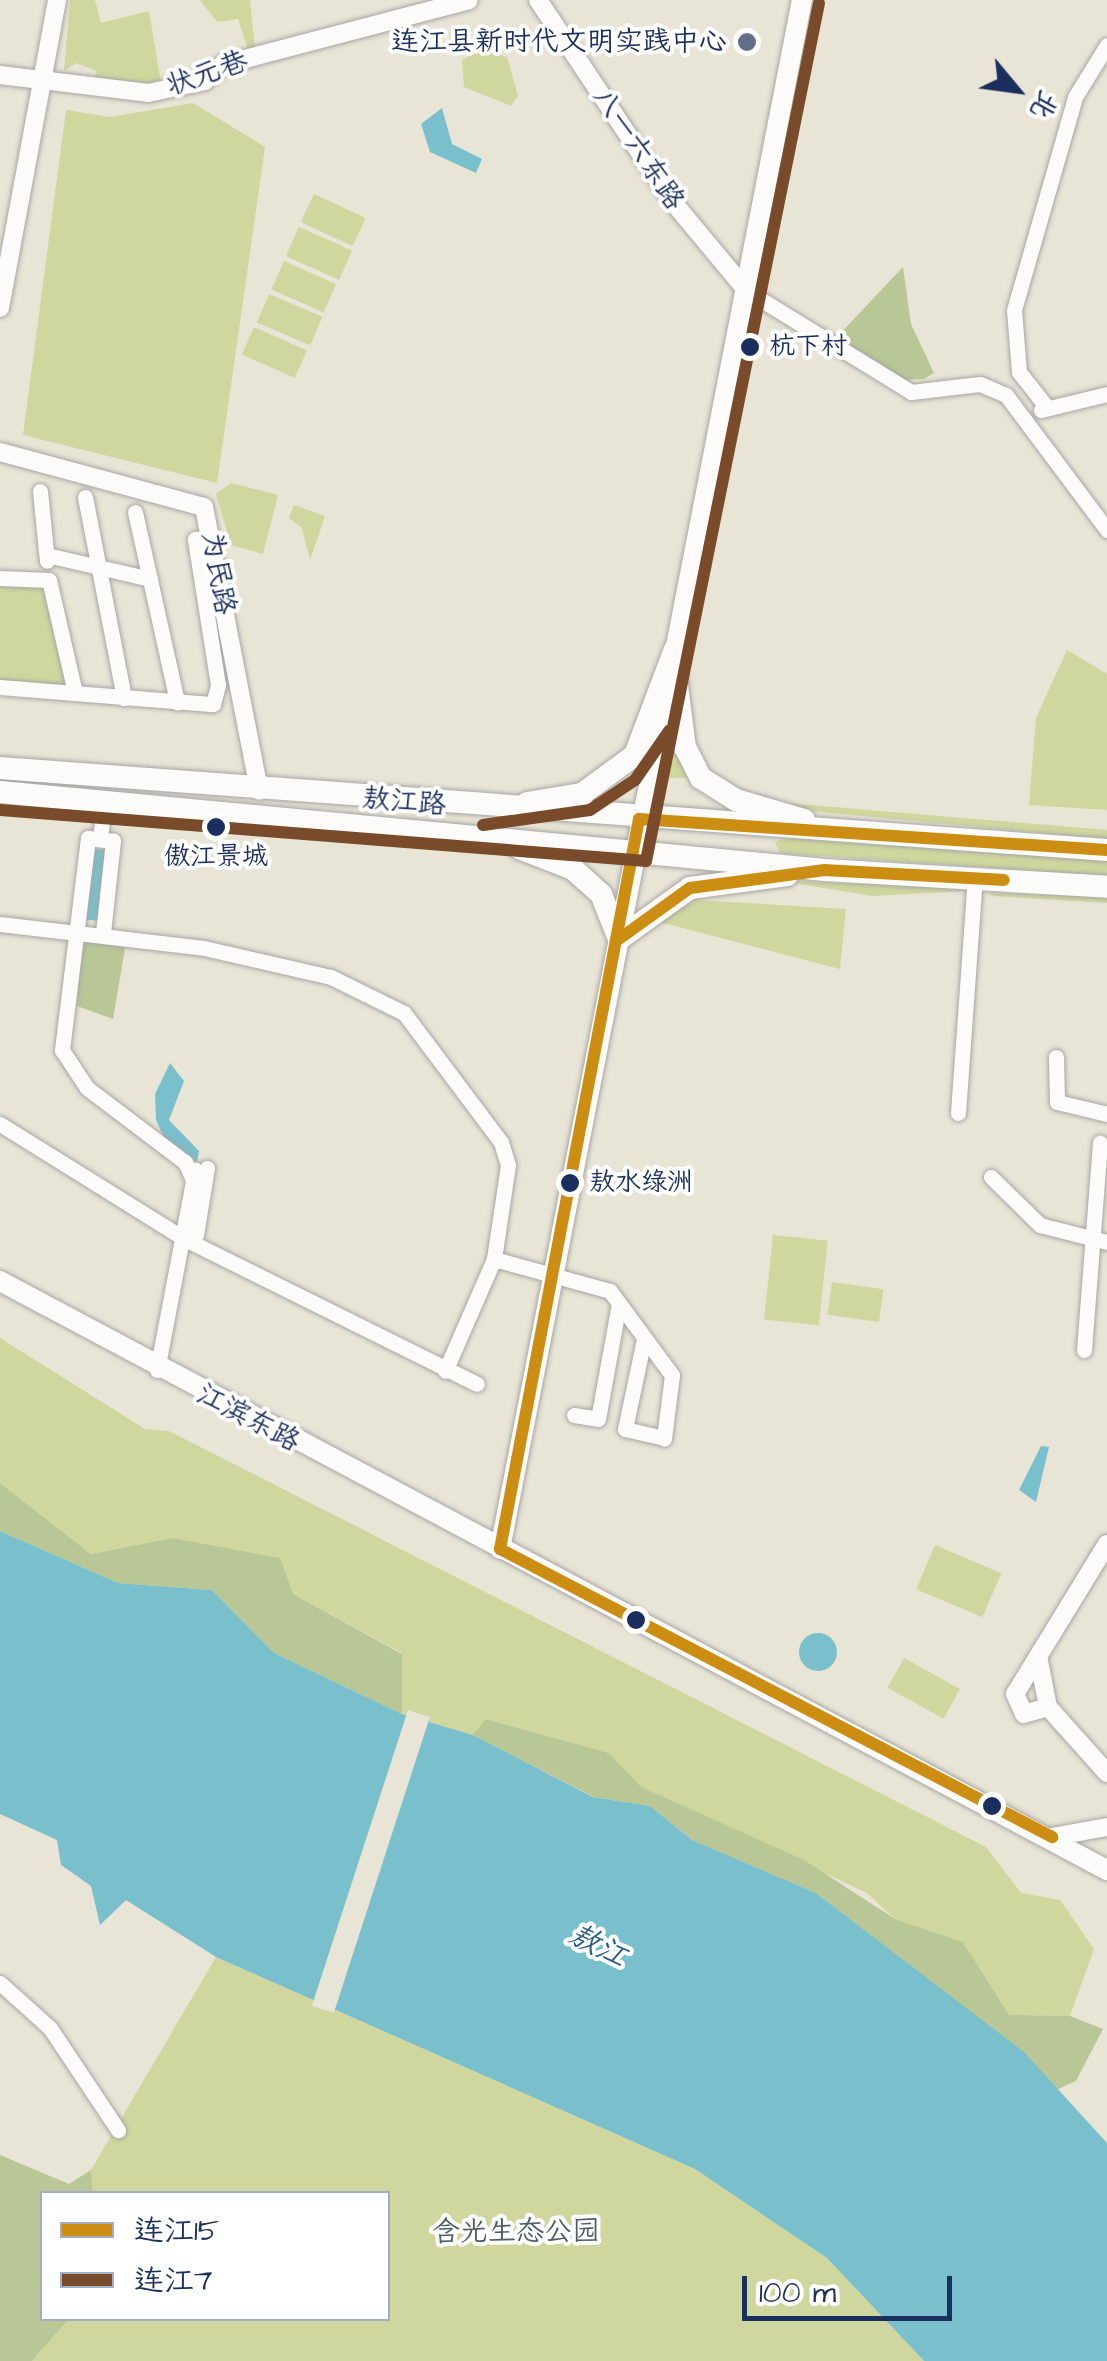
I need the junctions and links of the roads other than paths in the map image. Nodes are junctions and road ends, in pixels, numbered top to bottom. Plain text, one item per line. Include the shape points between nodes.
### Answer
1 (57, 0) edge
2 (469, 0) edge
3 (538, 0) edge
4 (802, 0) edge
5 (1107, 45) edge
6 (0, 75) edge
7 (39, 82) junction
8 (748, 291) junction
9 (0, 308) edge
10 (1107, 394) edge
11 (1045, 405) junction
12 (1028, 424) junction
13 (0, 452) edge
14 (40, 491) dead end
15 (86, 497) dead end
16 (136, 512) dead end
17 (1107, 530) edge
18 (195, 540) dead end
19 (46, 555) junction
20 (97, 567) junction
21 (0, 578) edge
22 (150, 579) junction
23 (49, 580) junction
24 (676, 649) junction
25 (0, 687) edge
26 (75, 694) junction
27 (124, 698) junction
28 (176, 702) junction
29 (644, 755) junction
30 (0, 768) edge
31 (258, 790) junction
32 (0, 792) edge
33 (104, 802) junction
34 (475, 808) junction
35 (639, 819) junction
36 (774, 827) junction
37 (831, 828) junction
38 (473, 834) junction
39 (100, 836) junction
40 (634, 849) junction
41 (1107, 850) edge
42 (768, 864) junction
43 (826, 870) junction
44 (975, 878) junction
45 (1107, 887) edge
46 (0, 924) edge
47 (79, 930) junction
48 (103, 932) junction
49 (619, 939) junction
50 (1056, 1058) dead end
51 (958, 1114) dead end
52 (1107, 1114) edge
53 (0, 1124) edge
54 (1100, 1142) dead end
55 (991, 1177) dead end
56 (191, 1239) junction
57 (1090, 1240) junction
58 (1107, 1242) edge
59 (233, 1254) dead end
60 (494, 1259) junction
61 (551, 1277) junction
62 (0, 1281) edge
63 (619, 1304) junction
64 (448, 1317) dead end
65 (466, 1326) junction
66 (644, 1339) junction
67 (1084, 1350) dead end
68 (608, 1360) junction
69 (639, 1366) junction
70 (158, 1370) junction
71 (444, 1371) junction
72 (477, 1384) dead end
73 (574, 1416) dead end
74 (1107, 1544) edge
75 (500, 1549) junction
76 (1039, 1661) junction
77 (1048, 1707) junction
78 (1107, 1773) edge
79 (1107, 1827) edge
80 (1052, 1837) junction
81 (1107, 1870) edge
82 (0, 1983) edge
83 (118, 2130) dead end

1 - 7 street
2 - 7 street, 状元巷 via 222,64 205,81 152,93
3 - 8 street, 八一六东路 via 672,200
4 - 8 main road
5 - 11 street via 1075,96 1014,310 1019,372
6 - 7 street, 状元巷
7 - 9 street
8 - 12 street via 883,380 911,392 996,388
8 - 24 main road
10 - 11 street
11 - 12 street
12 - 17 street
13 - 31 street, 为民路 via 204,508
14 - 19 street
15 - 20 street
16 - 22 street
18 - 28 street via 219,698
19 - 20 street
19 - 23 street
20 - 22 street
20 - 27 street
21 - 23 street
22 - 28 street
23 - 26 street
24 - 29 main road
24 - 37 main road via 676,710 700,778 736,800
25 - 26 street
26 - 27 street
27 - 28 street
29 - 34 main road via 582,794
29 - 35 main road
30 - 31 main road, 敖江路
31 - 34 main road, 敖江路
32 - 33 main road, 敖江路
33 - 38 main road, 敖江路
33 - 39 street
34 - 35 main road, 敖江路
35 - 36 main road, 敖江路
35 - 40 main road
36 - 37 main road, 敖江路
36 - 42 main road via 753,838
37 - 41 main road, 敖江路
38 - 40 main road, 敖江路
38 - 49 main road via 572,869 601,894
39 - 47 street via 88,838
39 - 48 street via 113,841
40 - 42 main road, 敖江路
40 - 49 main road
42 - 43 main road, 敖江路
43 - 44 main road, 敖江路
43 - 49 main road via 690,888
44 - 45 main road, 敖江路
44 - 51 street
46 - 47 street
47 - 48 street
47 - 56 street via 62,1050 87,1088 199,1171
48 - 60 street via 331,977 404,1013 501,1142 509,1188
49 - 61 main road
50 - 52 street via 1057,1102
53 - 56 street
54 - 57 street
55 - 57 street via 1040,1225
56 - 59 street
56 - 70 street
56 - 71 street
57 - 58 street
57 - 67 street
60 - 61 street
60 - 65 street
61 - 63 street via 610,1291
61 - 75 main road
62 - 70 main road, 江滨东路
63 - 66 street
63 - 68 street
64 - 65 street
65 - 71 street
66 - 69 street
66 - 69 street via 672,1375 664,1438 625,1429
68 - 69 street
68 - 73 street via 598,1419
70 - 75 main road, 江滨东路
71 - 72 street
74 - 76 street
75 - 80 main road, 江滨东路
76 - 77 street
76 - 77 street via 1015,1700 1029,1716
77 - 78 street
79 - 80 street
80 - 81 main road, 江滨东路
82 - 83 street via 50,2028

